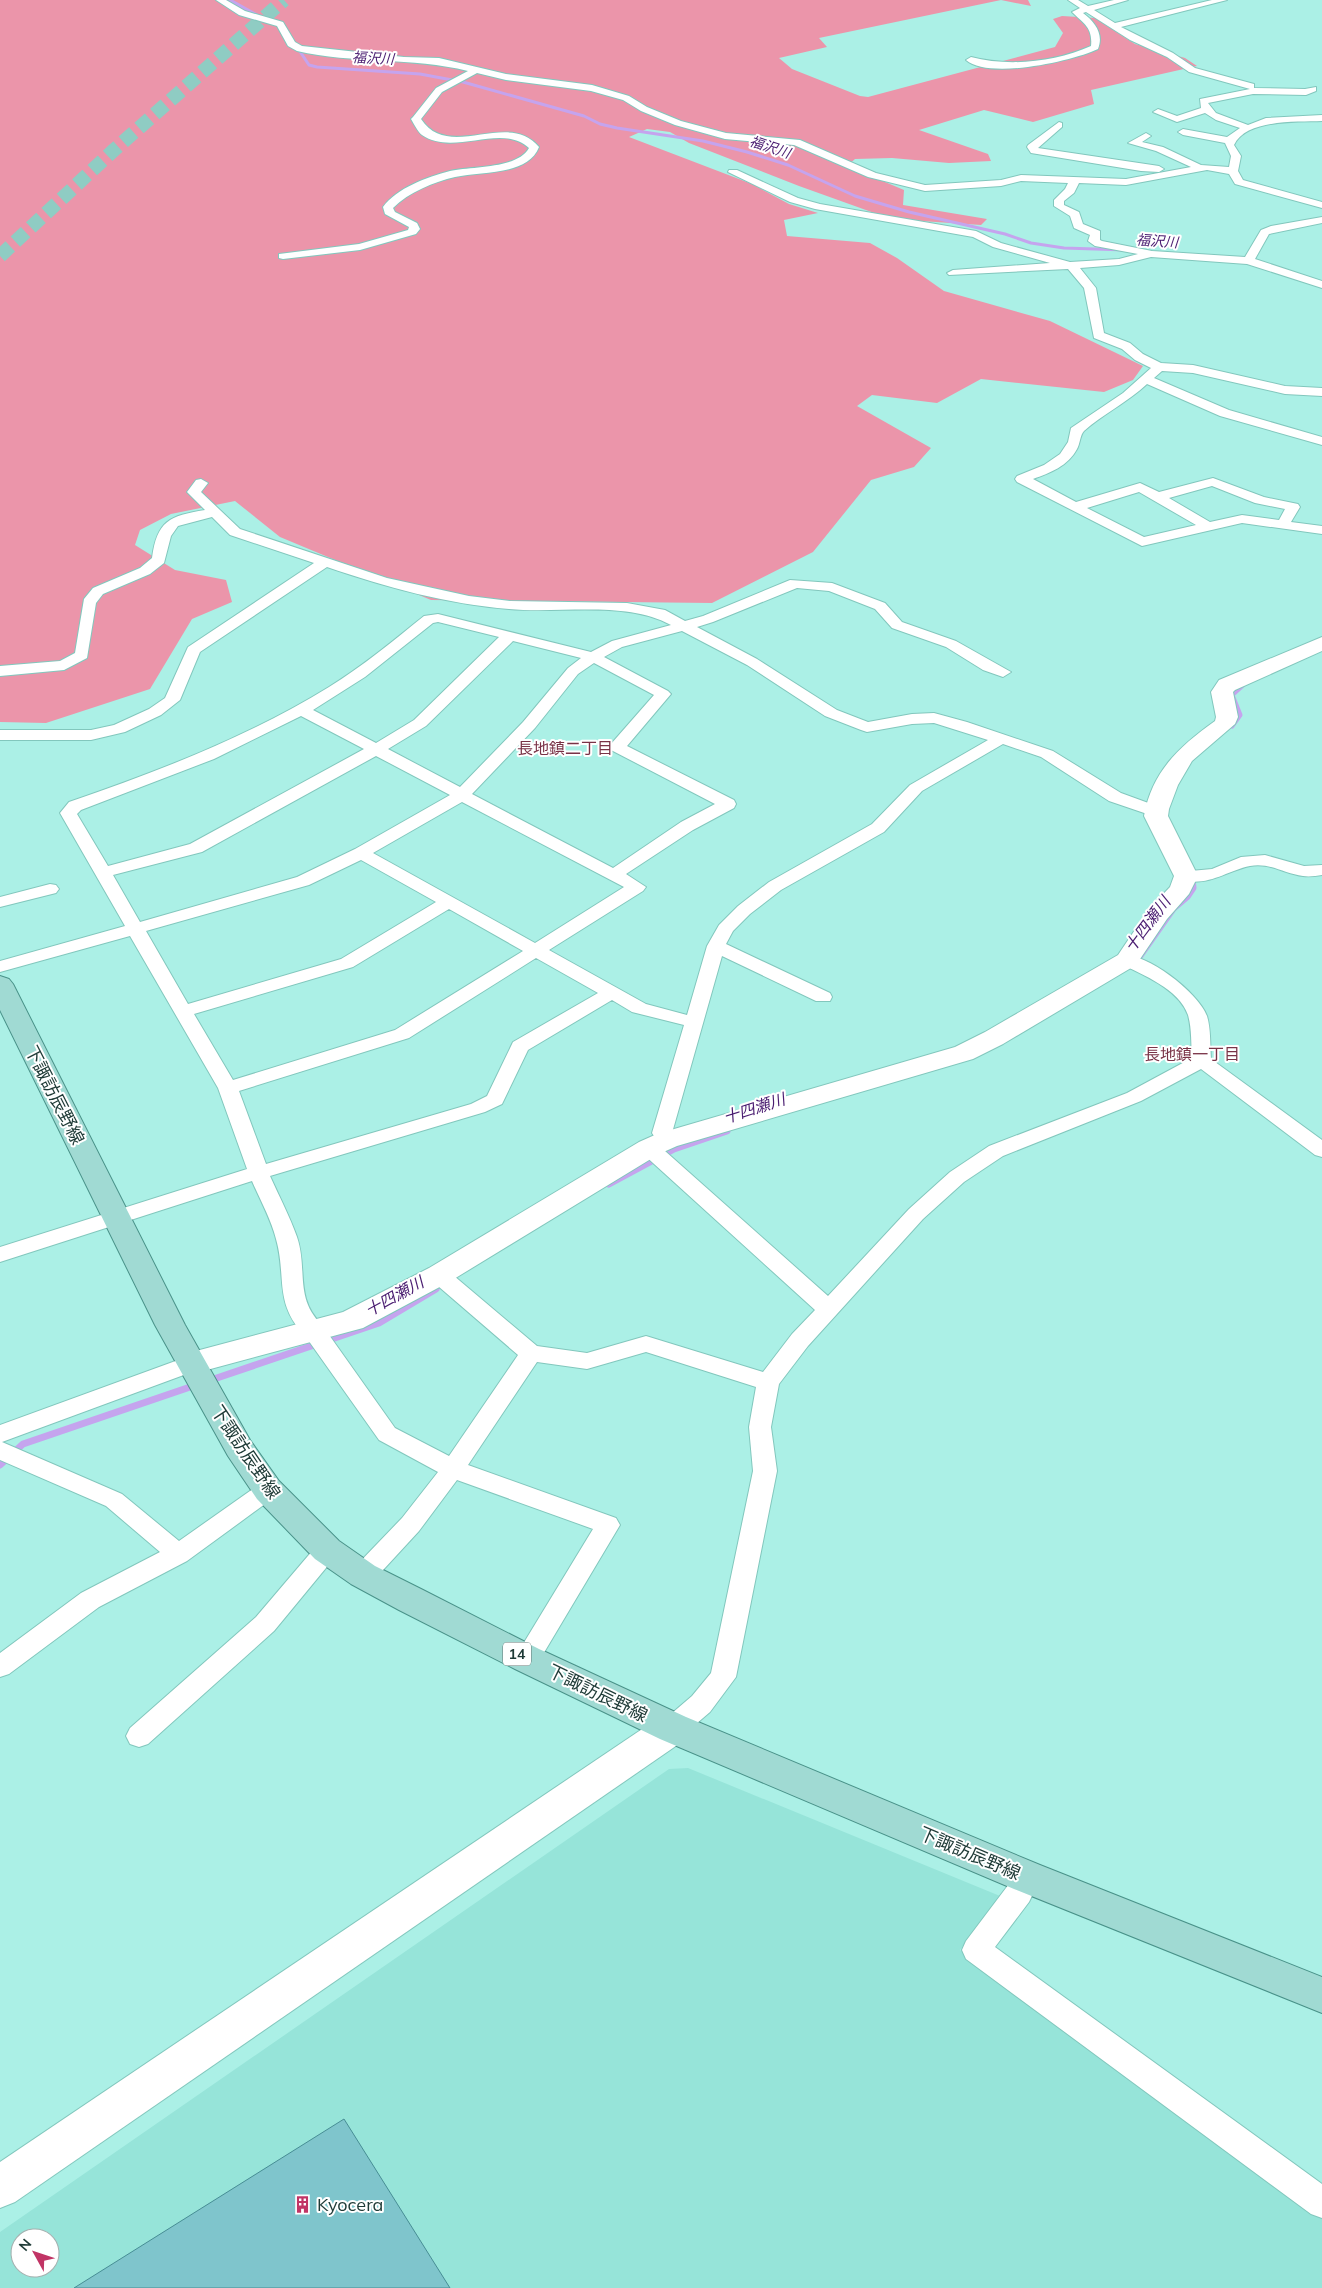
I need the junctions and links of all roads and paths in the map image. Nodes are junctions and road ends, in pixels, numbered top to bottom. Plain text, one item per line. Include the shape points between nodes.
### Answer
1 (220, 0) edge
2 (1072, 0) edge
3 (1124, 0) edge
4 (1223, 0) edge
5 (1085, 9) junction
6 (1113, 26) junction
7 (971, 60) dead end
8 (473, 72) junction
9 (1318, 90) edge
10 (1206, 110) junction
11 (1275, 110) dead end
12 (1158, 112) dead end
13 (1322, 118) edge
14 (1266, 121) junction
15 (1059, 125) dead end
16 (1246, 129) junction
17 (1183, 132) dead end
18 (1146, 136) dead end
19 (1231, 142) junction
20 (1202, 167) junction
21 (733, 172) dead end
22 (1233, 172) junction
23 (1074, 182) junction
24 (1322, 205) edge
25 (1322, 220) edge
26 (1151, 254) junction
27 (283, 256) dead end
28 (1248, 261) junction
29 (1072, 266) junction
30 (953, 273) dead end
31 (1322, 285) edge
32 (1159, 367) junction
33 (1144, 379) junction
34 (1322, 392) edge
35 (1322, 441) edge
36 (201, 483) dead end
37 (1158, 497) junction
38 (1074, 507) junction
39 (213, 513) junction
40 (1283, 524) junction
41 (1209, 527) junction
42 (1322, 530) edge
43 (323, 563) junction
44 (682, 625) junction
45 (509, 636) junction
46 (1322, 642) edge
47 (592, 657) junction
48 (0, 671) edge
49 (1003, 672) dead end
50 (300, 710) junction
51 (0, 735) edge
52 (1001, 739) junction
53 (376, 749) junction
54 (462, 795) junction
55 (1156, 812) junction
56 (361, 853) junction
57 (1322, 870) edge
58 (102, 873) junction
59 (615, 874) junction
60 (1186, 876) junction
61 (50, 889) dead end
62 (0, 902) edge
63 (449, 902) junction
64 (134, 930) junction
65 (716, 946) junction
66 (536, 951) junction
67 (1127, 960) junction
68 (0, 967) edge
69 (0, 984) edge
70 (611, 993) junction
71 (823, 998) dead end
72 (184, 1011) junction
73 (693, 1022) junction
74 (1202, 1061) junction
75 (228, 1088) junction
76 (658, 1144) junction
77 (1322, 1150) edge
78 (259, 1172) junction
79 (116, 1217) junction
80 (0, 1255) edge
81 (439, 1275) junction
82 (827, 1308) junction
83 (314, 1331) junction
84 (531, 1354) junction
85 (192, 1363) junction
86 (768, 1382) junction
87 (0, 1434) edge
88 (0, 1450) edge
89 (453, 1469) junction
90 (268, 1490) junction
91 (327, 1550) junction
92 (178, 1554) junction
93 (363, 1574) junction
94 (526, 1659) junction
95 (0, 1667) edge
96 (673, 1728) junction
97 (139, 1736) dead end
98 (1027, 1877) junction
99 (1322, 1995) edge
100 (0, 2187) edge
101 (1322, 2203) edge

1 - 8 street via 242,13 280,24 290,44 300,49 439,61
2 - 5 street
3 - 5 street
4 - 6 street
5 - 6 street
5 - 7 street via 1076,12 1090,21 1097,32 1096,43 1095,47 1079,55 1019,63 983,64
6 - 9 street via 1192,70 1210,76 1249,86 1302,85
8 - 23 street via 592,88 626,98 644,110 678,123 725,136 796,142 872,175 925,188 1001,183 1021,178
8 - 27 street via 439,90 416,119 419,128 428,136 459,140 516,135 531,142 532,152 516,164 452,174 398,197 388,207 390,214 414,225 412,232 360,247
9 - 10 street via 1253,91 1210,98 1203,101
10 - 12 street via 1177,119
10 - 16 street
11 - 14 street
13 - 14 street
14 - 16 street
15 - 20 street via 1032,147 1035,151 1141,168
16 - 19 street
17 - 19 street
18 - 20 street via 1133,143 1159,149
19 - 22 street via 1236,156
20 - 22 street
20 - 23 street via 1126,182
21 - 29 street via 794,200 819,207 976,234 997,245
22 - 24 street via 1239,182
23 - 26 street via 1070,191 1059,200 1059,206 1075,214 1078,226 1096,233 1094,241 1144,249
25 - 28 street via 1265,232
26 - 28 street
26 - 29 street via 1119,262
28 - 31 street
29 - 30 street
29 - 32 street via 1090,288 1098,335 1126,346
32 - 33 street
32 - 34 street via 1193,368 1285,390
33 - 35 street via 1167,386 1212,409
33 - 38 street via 1127,396 1076,431 1068,455 1055,466 1022,479
36 - 39 street via 194,492
37 - 38 street via 1140,487
37 - 40 street via 1213,482 1260,500 1293,507
37 - 41 street
38 - 41 street via 1142,542
39 - 43 street via 235,532
39 - 48 street via 172,523 164,530 159,560 145,571 98,592 89,602 82,655 64,665
40 - 41 street via 1242,519
40 - 42 street
43 - 44 street via 383,581 469,600 510,605 627,608 660,613
43 - 51 street via 193,650 172,700 155,712 119,729 91,735
44 - 47 street via 618,644
44 - 49 street via 708,619 794,583 822,585 880,606 897,625 951,644 988,667
44 - 52 street via 752,662 831,713 867,727 934,718
45 - 47 street
45 - 50 street via 438,618 429,619 373,665
45 - 53 street via 420,723
46 - 55 street via 1227,685 1222,692 1227,717 1224,724 1184,756 1159,800
47 - 54 street via 573,671 529,725
47 - 59 street via 663,694 617,747 728,804 687,826
50 - 53 street
50 - 58 street via 223,750 162,776 75,806 68,813
52 - 55 street via 1047,754 1115,797
52 - 65 street via 916,788 878,828 775,886 724,929
53 - 54 street
53 - 58 street via 196,848
54 - 56 street
54 - 59 street
55 - 60 street
56 - 63 street
56 - 64 street via 303,881
57 - 60 street via 1303,871 1265,860 1247,861 1215,874
58 - 64 street
59 - 66 street via 637,887
60 - 67 street via 1181,889 1158,914
61 - 62 street
63 - 66 street
63 - 72 street via 347,964
64 - 68 street
64 - 72 street
65 - 71 street
65 - 73 street
66 - 70 street
66 - 75 street via 402,1034
67 - 74 street via 1172,984 1188,1000 1198,1015
67 - 76 street via 964,1053
69 - 79 main road, 下諏訪辰野線 / 14
70 - 73 street via 639,1008
70 - 78 street via 520,1046 496,1100
72 - 75 street
73 - 76 street
74 - 77 street
74 - 82 street via 1134,1097 996,1151 957,1177 916,1214
75 - 78 street
76 - 81 street
76 - 82 street
78 - 79 street
78 - 83 street via 287,1239 294,1300 303,1320
79 - 80 street
79 - 85 main road, 下諏訪辰野線 / 14
81 - 83 street via 352,1320
81 - 84 street
82 - 86 street
83 - 85 street
83 - 89 street via 386,1434
84 - 86 street via 587,1361 646,1344
84 - 89 street
85 - 87 street
85 - 90 main road, 下諏訪辰野線 / 14 via 239,1448
86 - 96 street via 760,1427 765,1471 722,1677 701,1704
88 - 92 street via 114,1500
89 - 93 street via 386,1553
89 - 94 street via 608,1525
90 - 91 main road, 下諏訪辰野線 / 14
90 - 92 street
91 - 93 main road, 下諏訪辰野線 / 14
91 - 97 street via 265,1624
92 - 95 street via 90,1600
93 - 94 main road, 下諏訪辰野線 / 14
94 - 96 main road, 下諏訪辰野線 / 14
96 - 98 main road, 下諏訪辰野線 / 14
96 - 100 street
98 - 99 main road, 下諏訪辰野線 / 14
98 - 101 street via 1019,1893 976,1950

